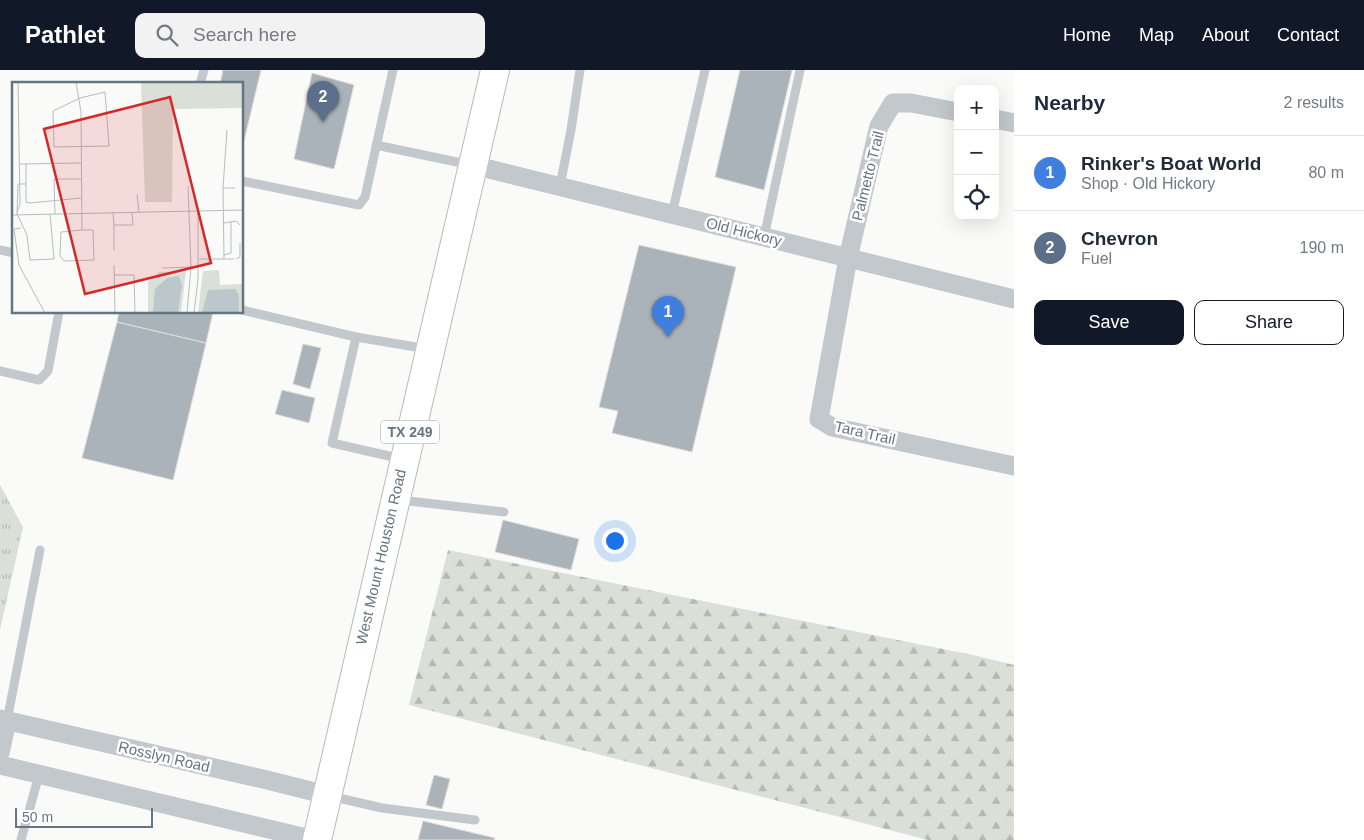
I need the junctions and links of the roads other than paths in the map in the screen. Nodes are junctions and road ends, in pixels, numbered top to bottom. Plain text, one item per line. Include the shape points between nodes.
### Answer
1 (392, 70) edge
2 (495, 70) edge
3 (580, 70) edge
4 (705, 70) edge
5 (800, 70) edge
6 (954, 111) edge
7 (999, 121) edge
8 (1014, 123) edge
9 (376, 145) junction
10 (473, 165) junction
11 (244, 182) edge
12 (560, 186) junction
13 (672, 214) junction
14 (764, 237) junction
15 (848, 258) junction
16 (1014, 299) edge
17 (244, 310) edge
18 (59, 314) edge
19 (356, 337) junction
20 (431, 349) junction
21 (0, 371) edge
22 (404, 460) junction
23 (1014, 466) edge
24 (394, 500) junction
25 (504, 512) dead end
26 (40, 550) dead end
27 (4, 720) edge
28 (0, 753) edge
29 (0, 765) edge
30 (39, 775) junction
31 (327, 795) junction
32 (474, 820) dead end
33 (21, 840) edge
34 (316, 840) edge

1 - 9 lane
2 - 10 main road, West Mount Houston Road / TX 249
3 - 12 lane
4 - 13 lane
5 - 14 lane
6 - 15 street, Palmetto Trail via 893,103 880,126
7 - 8 street
9 - 10 lane
9 - 11 lane via 365,197 359,205
10 - 12 street, Old Hickory
10 - 20 main road, West Mount Houston Road / TX 249
12 - 13 street, Old Hickory
13 - 14 street, Old Hickory
14 - 15 street, Old Hickory
15 - 16 street, Old Hickory
15 - 23 street, Tara Trail via 819,419 832,426
17 - 19 lane
18 - 21 lane via 48,371 39,380
19 - 20 lane
19 - 22 lane via 332,444
20 - 22 main road, West Mount Houston Road / TX 249
22 - 24 main road, West Mount Houston Road / TX 249
24 - 25 lane
24 - 31 main road, West Mount Houston Road / TX 249
26 - 27 lane
27 - 28 street
27 - 31 street, Rosslyn Road
29 - 30 street
30 - 33 lane
30 - 34 street
31 - 32 lane via 382,808
31 - 34 main road, West Mount Houston Road / TX 249

